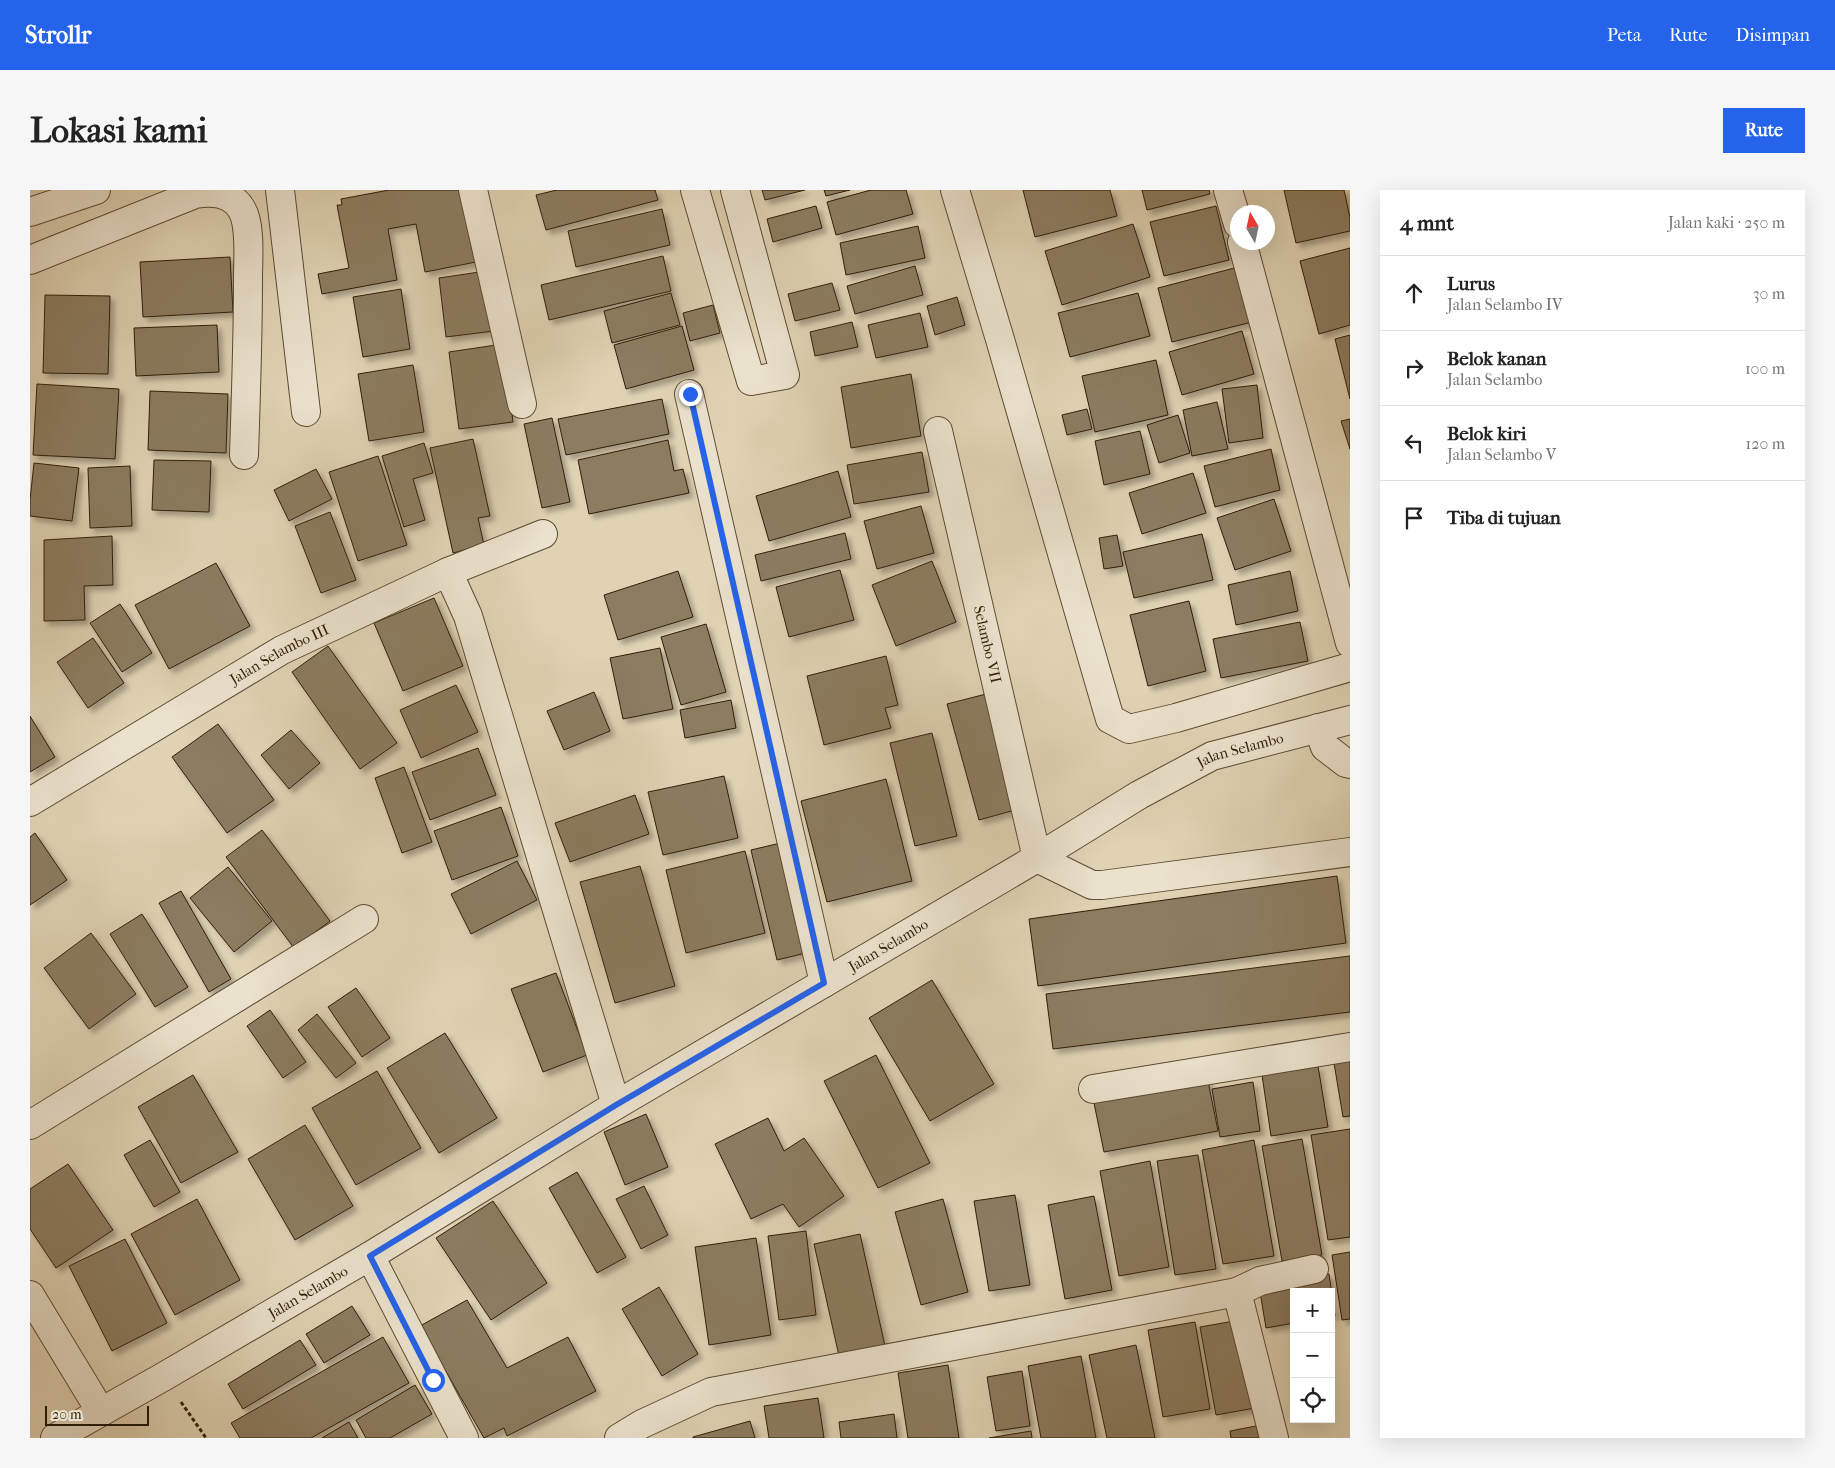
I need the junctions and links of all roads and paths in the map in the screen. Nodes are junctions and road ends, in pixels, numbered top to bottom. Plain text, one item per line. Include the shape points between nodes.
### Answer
1 (96, 190) edge
2 (280, 190) edge
3 (473, 190) edge
4 (695, 190) edge
5 (735, 190) edge
6 (955, 190) edge
7 (1228, 190) edge
8 (1232, 205) edge
9 (30, 212) edge
10 (1244, 250) edge
11 (30, 260) edge
12 (690, 394) dead end
13 (522, 404) dead end
14 (306, 412) dead end
15 (938, 431) dead end
16 (244, 455) dead end
17 (543, 534) dead end
18 (448, 572) junction
19 (1350, 642) edge
20 (1350, 667) edge
21 (1350, 720) edge
22 (1318, 728) junction
23 (1350, 764) edge
24 (30, 802) edge
25 (1350, 852) edge
26 (1037, 858) junction
27 (364, 919) dead end
28 (824, 983) junction
29 (1350, 1046) edge
30 (1093, 1089) dead end
31 (616, 1105) junction
32 (30, 1125) edge
33 (370, 1256) junction
34 (1314, 1269) dead end
35 (1238, 1292) junction
36 (30, 1295) edge
37 (164, 1377) junction
38 (101, 1412) junction
39 (55, 1438) edge
40 (206, 1438) edge
41 (464, 1438) edge
42 (619, 1438) edge
43 (1274, 1438) edge

1 - 9 street
2 - 14 street
3 - 13 street
4 - 5 street via 751,381 785,375
6 - 20 street via 1110,719 1129,729
7 - 8 street
10 - 19 street
11 - 16 street via 195,194 209,192 235,201 244,212 248,239
12 - 28 street
15 - 26 street, Selambo VII
17 - 18 street, Jalan Selambo III
18 - 24 street, Jalan Selambo III via 282,650
18 - 31 street via 468,616
21 - 22 street, Jalan Selambo
22 - 23 street via 1325,747
22 - 26 street, Jalan Selambo via 1212,756 1139,795
25 - 26 street via 1102,885 1092,885
26 - 28 street, Jalan Selambo
27 - 32 street
28 - 31 street, Jalan Selambo
29 - 30 street
31 - 33 street, Jalan Selambo
33 - 37 street, Jalan Selambo
33 - 41 street
34 - 35 street via 1260,1281
35 - 42 street via 712,1392
35 - 43 street
36 - 38 street
37 - 38 street, Jalan Selambo
37 - 40 path
38 - 39 street, Jalan Selambo

